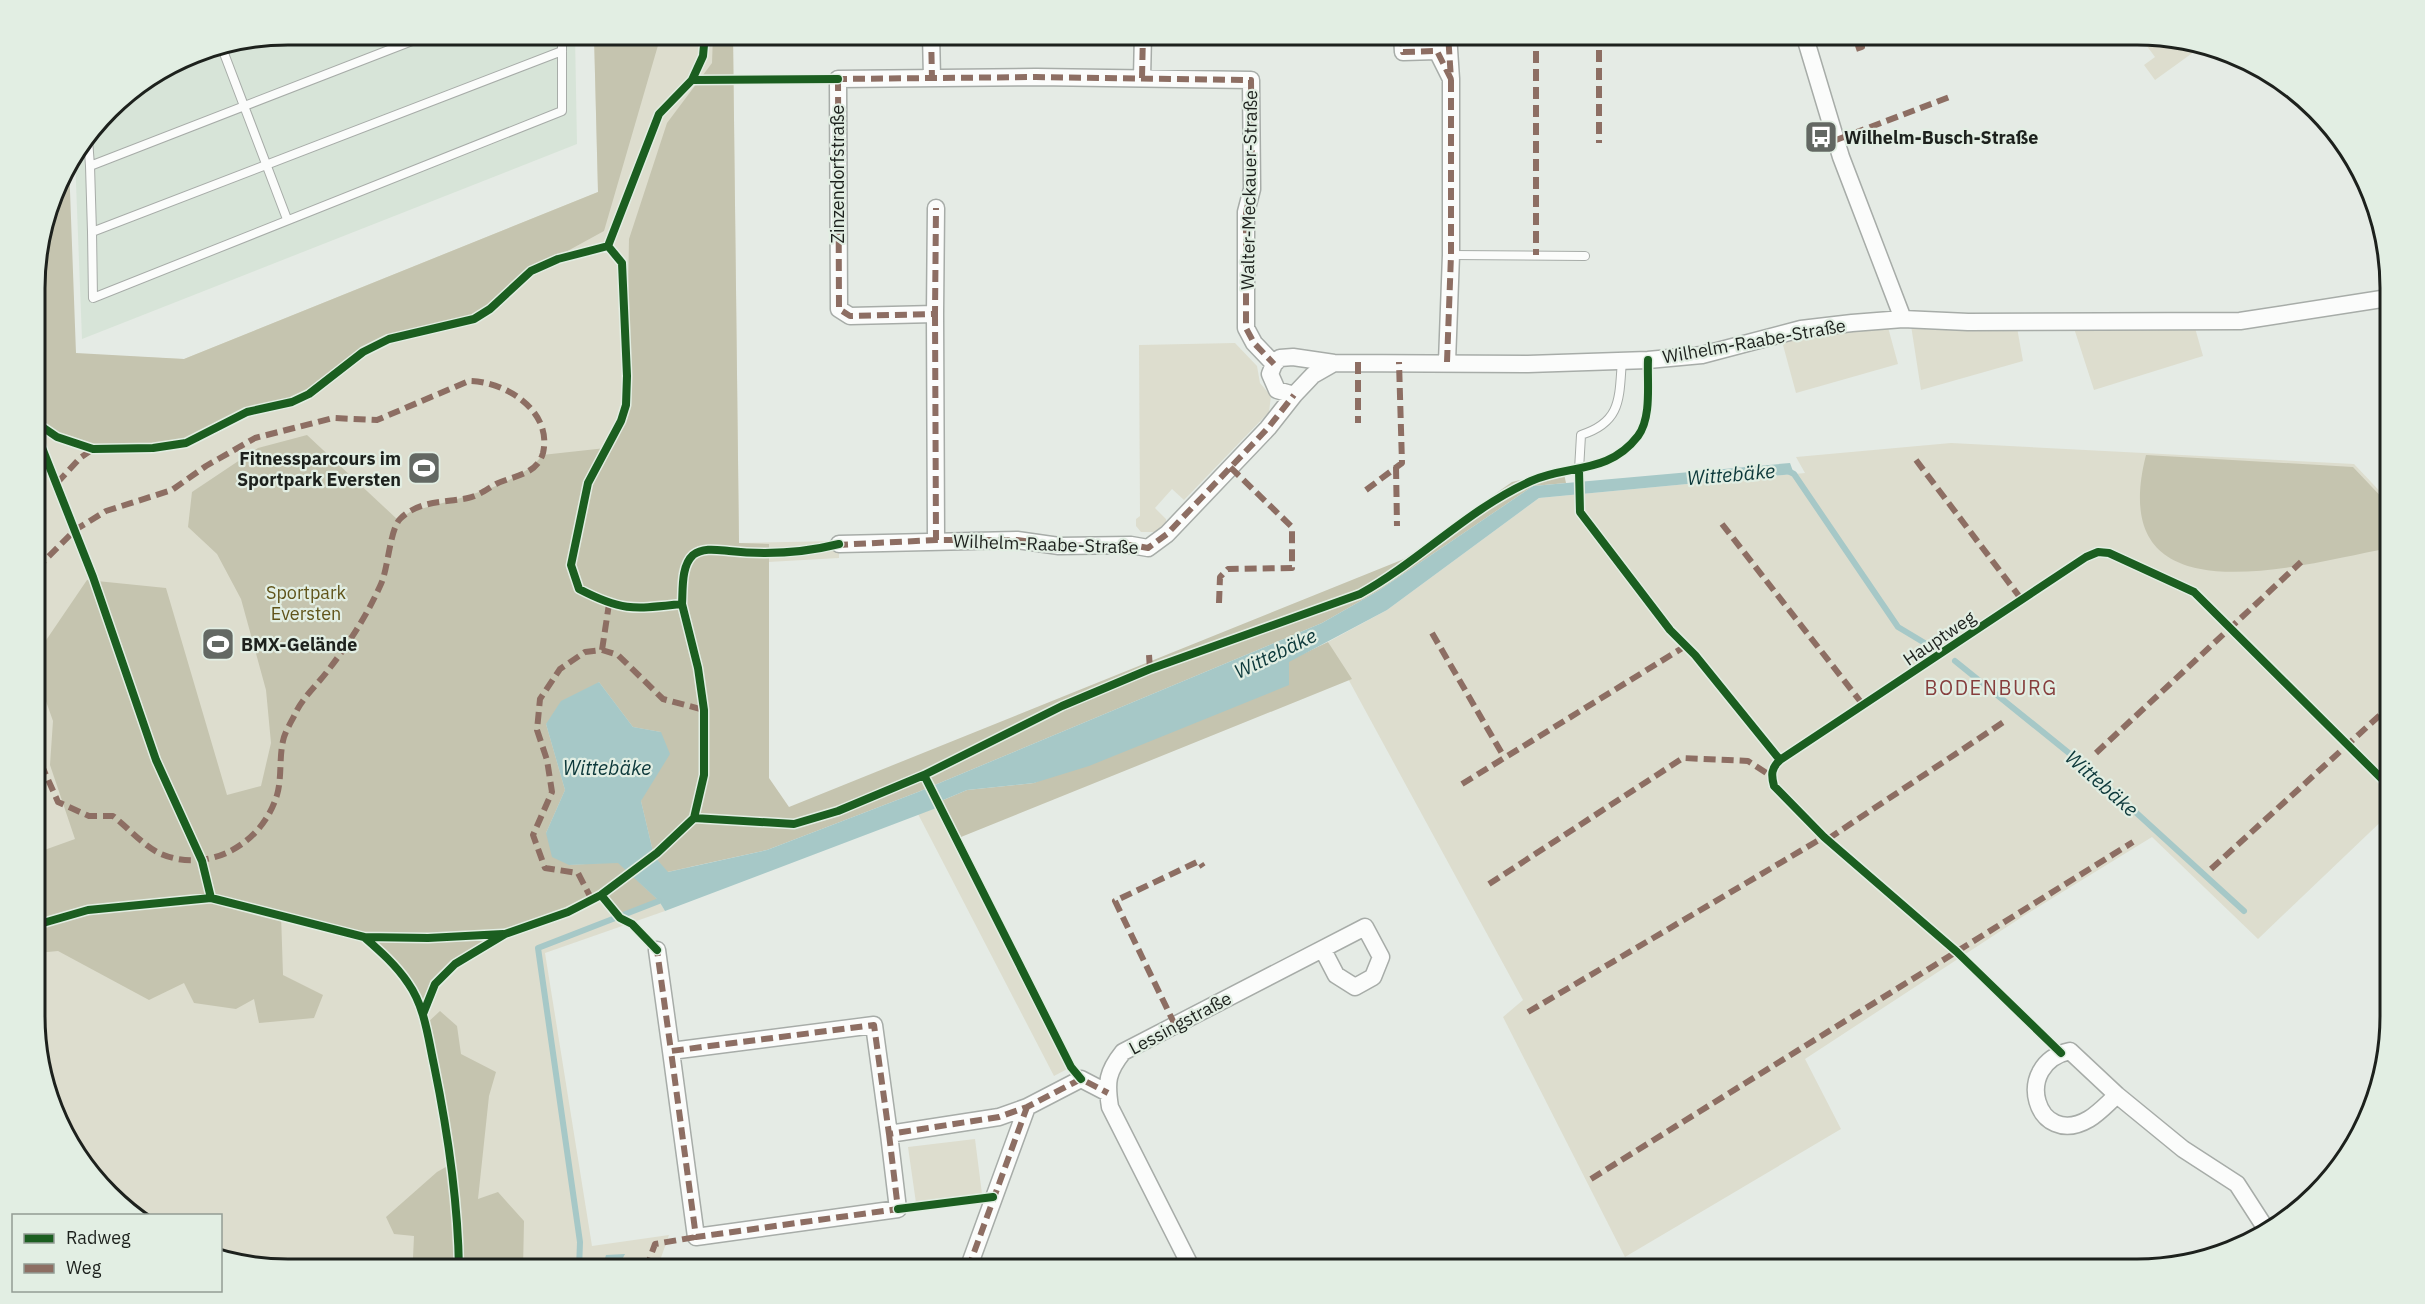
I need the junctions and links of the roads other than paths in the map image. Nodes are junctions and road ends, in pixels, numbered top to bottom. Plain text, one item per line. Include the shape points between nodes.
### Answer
1 (402, 45) edge
2 (562, 45) edge
3 (931, 45) edge
4 (1143, 45) edge
5 (1403, 45) edge
6 (1449, 45) edge
7 (1807, 45) edge
8 (562, 51) junction
9 (224, 53) edge
10 (932, 78) junction
11 (1142, 78) junction
12 (1451, 79) junction
13 (244, 107) junction
14 (89, 149) edge
15 (267, 165) junction
16 (90, 166) junction
17 (936, 208) dead end
18 (287, 219) junction
19 (92, 232) junction
20 (1451, 255) junction
21 (1585, 256) dead end
22 (2380, 299) edge
23 (935, 314) junction
24 (1903, 319) junction
25 (1622, 360) junction
26 (1448, 362) junction
27 (1334, 363) junction
28 (1274, 364) junction
29 (1294, 395) junction
30 (1579, 470) dead end
31 (936, 540) junction
32 (839, 544) dead end
33 (657, 950) dead end
34 (1323, 950) dead end
35 (671, 1051) junction
36 (1108, 1093) junction
37 (2117, 1095) junction
38 (1027, 1107) junction
39 (889, 1134) junction
40 (2263, 1224) edge
41 (972, 1259) edge
42 (1187, 1259) edge

1 - 13 lane
2 - 8 lane
3 - 10 street
4 - 11 street
5 - 12 street via 1403,52 1437,51
6 - 12 street
7 - 24 street via 1841,157
8 - 15 lane
8 - 18 lane via 562,111
9 - 13 lane
10 - 11 street, Walter-Meckauer-Straße
10 - 23 street, Zinzendorfstraße via 838,79 837,285 839,309 850,316
11 - 28 street, Walter-Meckauer-Straße via 1251,80 1252,189 1246,212 1246,328
12 - 20 street
13 - 15 lane
13 - 16 lane
14 - 16 lane
15 - 18 lane
15 - 19 lane
16 - 19 lane
17 - 23 street
18 - 19 lane via 93,298
20 - 21 lane
20 - 26 street
22 - 24 street, Wilhelm-Raabe-Straße via 2240,321
23 - 31 street
24 - 25 street, Wilhelm-Raabe-Straße via 1801,329 1702,355
25 - 26 street, Wilhelm-Raabe-Straße
25 - 30 lane via 1616,411 1598,430 1581,435
26 - 27 street, Wilhelm-Raabe-Straße
27 - 28 street, Wilhelm-Raabe-Straße via 1293,357 1280,358
27 - 29 street, Wilhelm-Raabe-Straße via 1312,375
28 - 29 street via 1270,374 1277,390
29 - 31 street, Wilhelm-Raabe-Straße via 1268,428 1167,534 1148,548 1131,544 1059,546 1017,540
31 - 32 street, Wilhelm-Raabe-Straße
33 - 35 street
34 - 36 street, Lessingstraße via 1123,1052 1110,1068
35 - 39 street via 874,1025
35 - 39 street via 696,1237 898,1209
36 - 38 street via 1081,1079
36 - 42 street, Lessingstraße via 1110,1107
37 - 37 street via 2087,1120 2067,1126 2053,1123 2040,1111 2036,1076 2061,1053 2070,1051
37 - 40 street via 2183,1149 2237,1184
38 - 39 street via 999,1117
38 - 41 street

